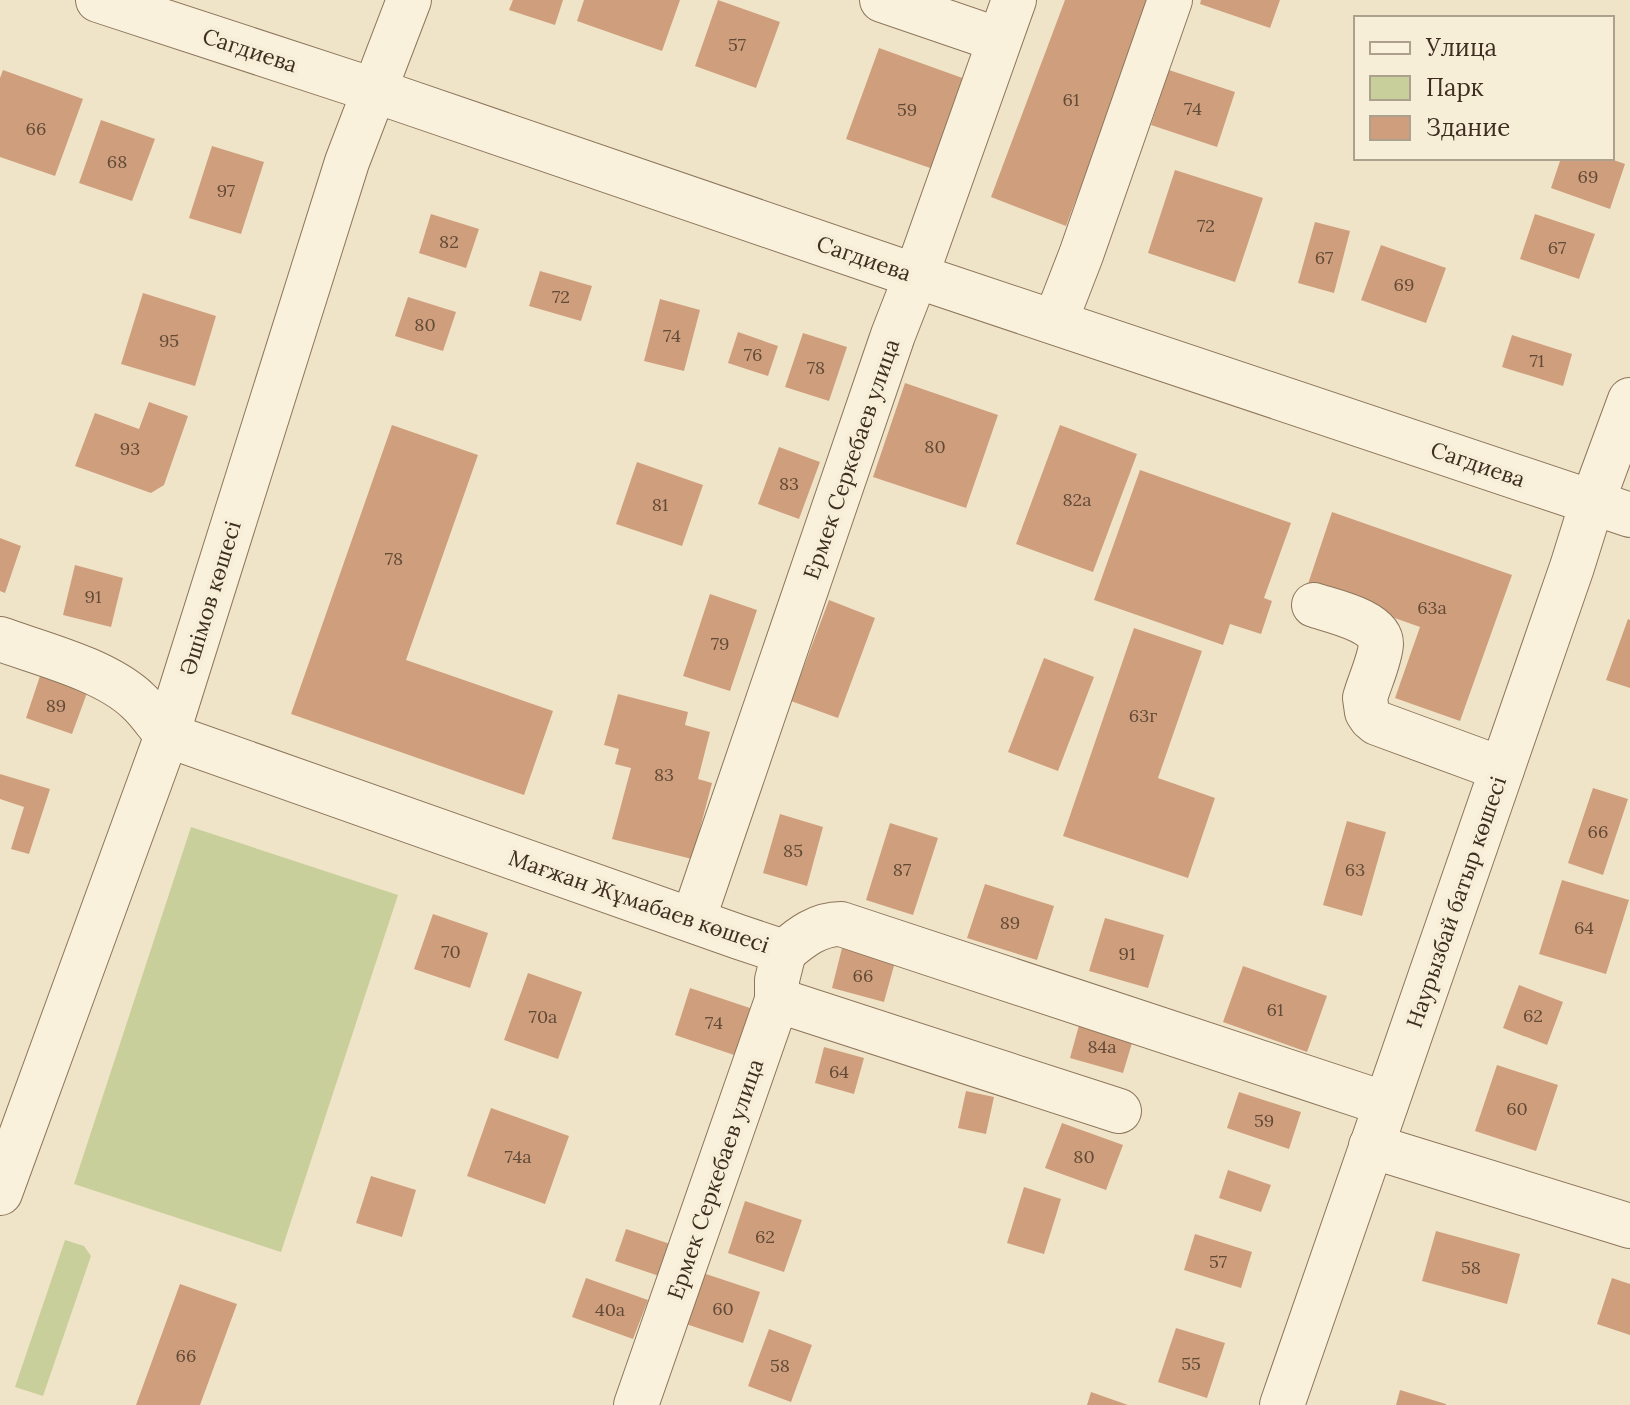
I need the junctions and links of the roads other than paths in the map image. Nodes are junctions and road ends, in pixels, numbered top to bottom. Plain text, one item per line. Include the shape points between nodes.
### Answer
1 (98, 0) edge
2 (409, 0) edge
3 (882, 0) edge
4 (1014, 0) edge
5 (1170, 0) edge
6 (999, 40) junction
7 (373, 90) junction
8 (916, 276) junction
9 (1055, 322) junction
10 (1630, 400) edge
11 (1611, 509) edge
12 (1314, 605) dead end
13 (0, 639) edge
14 (167, 735) junction
15 (1502, 769) junction
16 (693, 920) junction
17 (784, 952) junction
18 (777, 1000) junction
19 (1386, 1104) junction
20 (1119, 1111) dead end
21 (1371, 1146) junction
22 (0, 1193) edge
23 (1630, 1226) edge
24 (636, 1405) edge
25 (1282, 1405) edge

1 - 7 street, Сагдиева
2 - 7 street, Әшімов көшесі
3 - 6 street
4 - 6 street, Ермек Серкебаев улица
5 - 9 street
6 - 8 street, Ермек Серкебаев улица
7 - 8 street, Сагдиева
7 - 14 street, Әшімов көшесі
8 - 9 street, Сагдиева
8 - 16 street, Ермек Серкебаев улица
9 - 11 street, Сагдиева
10 - 11 street, Наурызбай батыр көшесі
11 - 15 street, Наурызбай батыр көшесі via 1572,567
12 - 15 street via 1361,621 1380,635 1365,698 1371,718
13 - 14 street via 117,685
14 - 16 street, Мағжан Жұмабаев көшесі
14 - 22 street, Әшімов көшесі
15 - 19 street, Наурызбай батыр көшесі
16 - 17 street, Мағжан Жұмабаев көшесі
17 - 18 street, Ермек Серкебаев улица
17 - 19 street, Мағжан Жұмабаев көшесі via 816,929 841,924
18 - 20 street
18 - 24 street, Ермек Серкебаев улица
19 - 21 street, Наурызбай батыр көшесі
21 - 23 street
21 - 25 street, Наурызбай батыр көшесі

